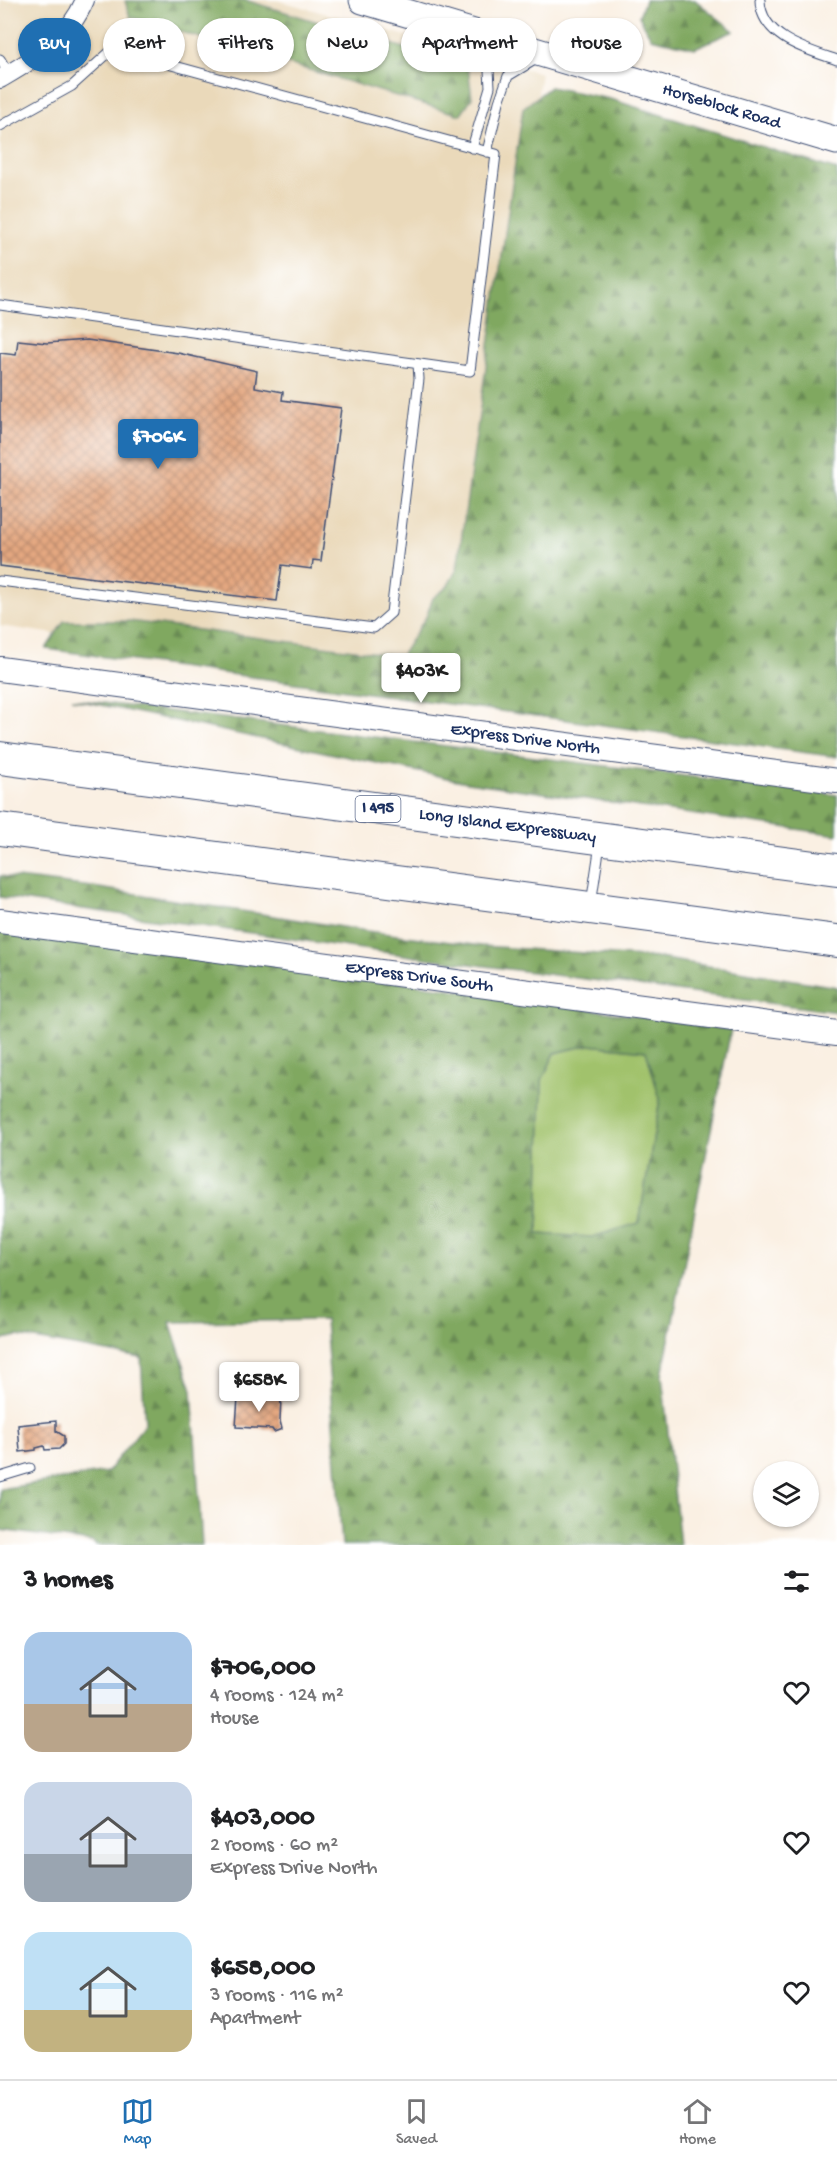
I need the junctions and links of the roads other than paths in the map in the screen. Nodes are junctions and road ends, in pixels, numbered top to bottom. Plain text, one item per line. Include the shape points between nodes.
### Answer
1 (85, 0) edge
2 (363, 0) edge
3 (760, 0) edge
4 (423, 18) edge
5 (537, 53) edge
6 (545, 55) junction
7 (837, 60) edge
8 (3, 71) edge
9 (489, 72) edge
10 (0, 126) edge
11 (837, 141) edge
12 (472, 148) junction
13 (487, 152) junction
14 (0, 305) edge
15 (418, 364) junction
16 (0, 581) edge
17 (0, 661) edge
18 (0, 669) edge
19 (115, 685) junction
20 (0, 747) edge
21 (0, 758) edge
22 (155, 779) junction
23 (837, 781) edge
24 (0, 831) edge
25 (601, 838) junction
26 (837, 870) edge
27 (590, 908) junction
28 (0, 921) edge
29 (837, 941) edge
30 (837, 1034) edge
31 (30, 1468) dead end
32 (0, 1477) edge

1 - 8 street via 56,44
2 - 4 main road, Horseblock Road
3 - 7 lane via 764,16 781,36 796,46
5 - 6 main road, Horseblock Road
6 - 11 main road, Horseblock Road
6 - 13 lane via 508,76
9 - 12 lane via 490,87
10 - 12 lane via 72,86 113,49
12 - 13 lane
13 - 15 lane via 496,154 470,371
14 - 15 lane
15 - 16 lane via 391,613 374,628
17 - 19 street
18 - 19 main road, Express Drive North
19 - 23 main road, Express Drive North
20 - 22 highway
21 - 22 highway, Long Island Expressway / I 495
22 - 25 highway, Long Island Expressway / I 495
24 - 27 highway
25 - 26 highway, Long Island Expressway / I 495
25 - 27 lane
27 - 29 highway
28 - 30 main road, Express Drive South
31 - 32 lane

